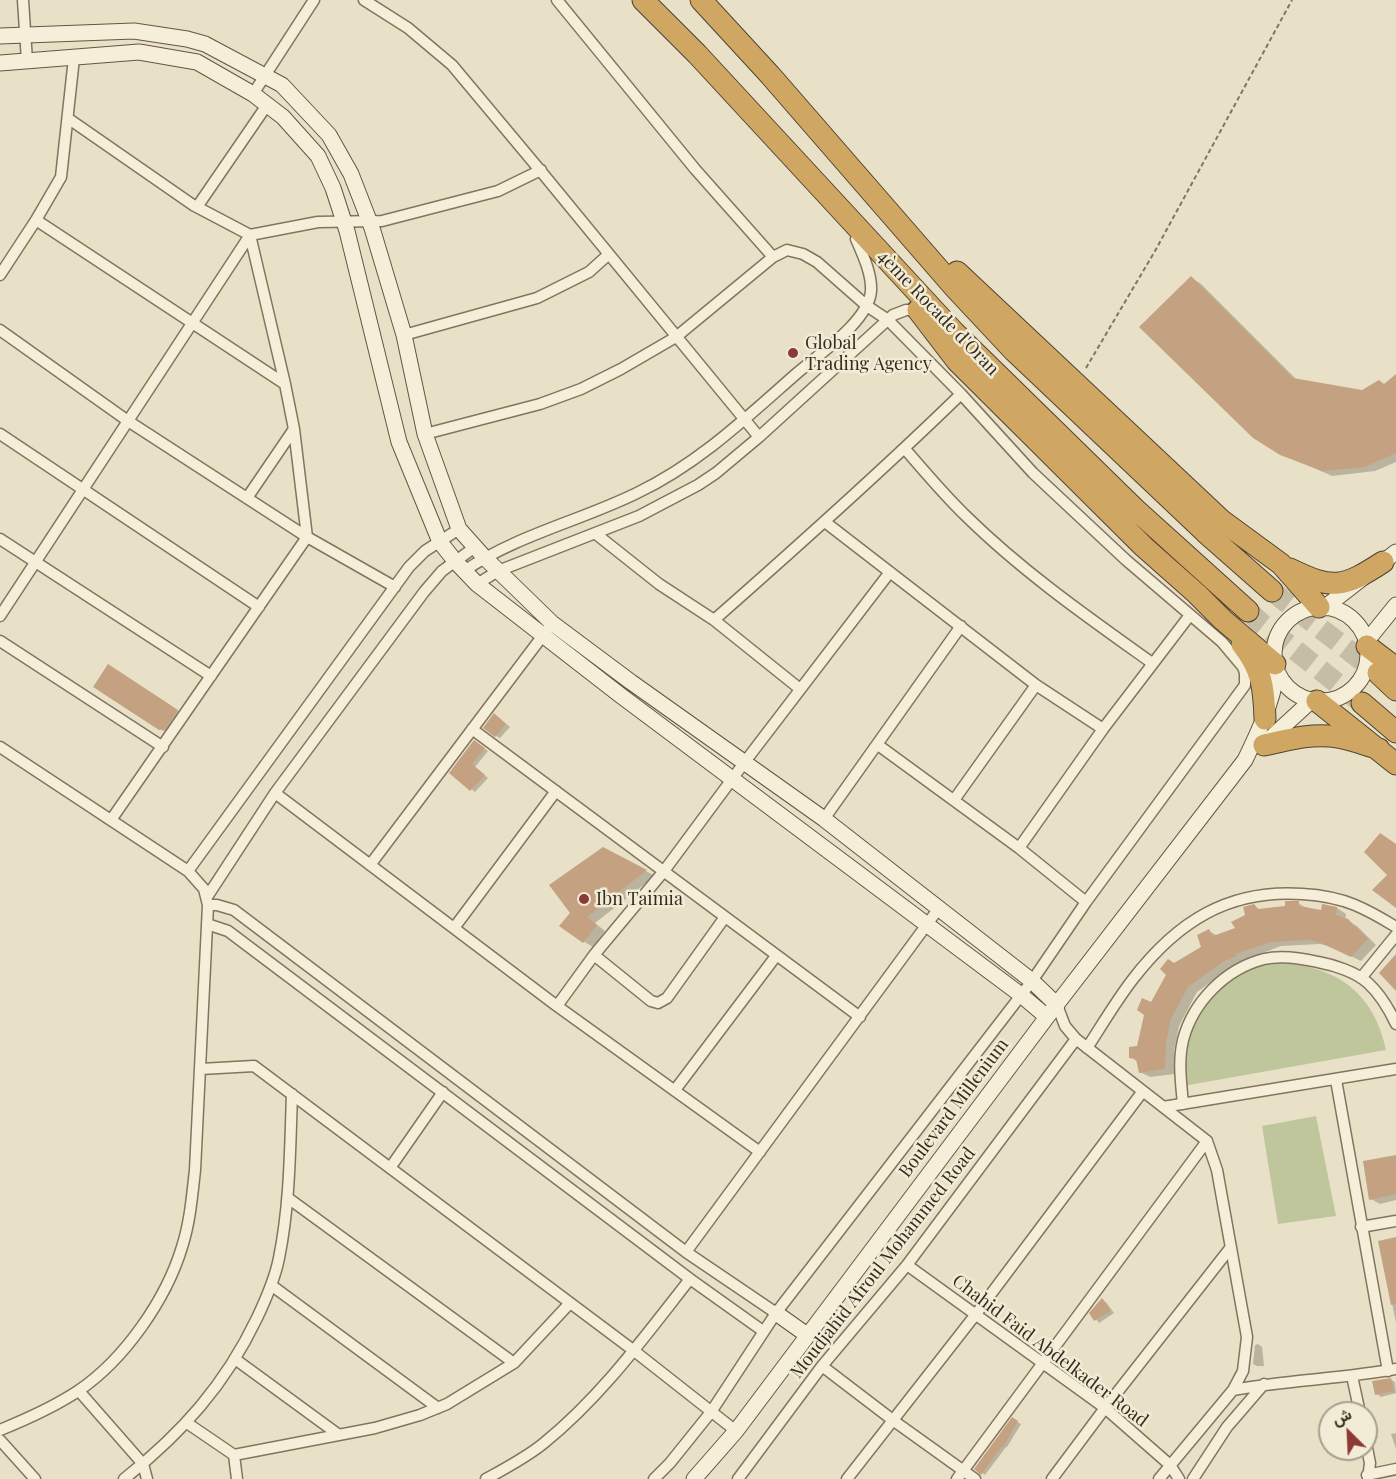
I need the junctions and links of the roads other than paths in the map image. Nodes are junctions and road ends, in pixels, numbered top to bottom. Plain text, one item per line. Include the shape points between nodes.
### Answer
1 (23, 0) edge
2 (314, 0) edge
3 (364, 0) edge
4 (557, 0) edge
5 (643, 0) edge
6 (701, 0) edge
7 (26, 34) junction
8 (0, 36) edge
9 (74, 58) junction
10 (27, 61) junction
11 (0, 63) edge
12 (265, 75) junction
13 (253, 94) junction
14 (267, 105) junction
15 (69, 119) junction
16 (541, 170) junction
17 (831, 200) junction
18 (197, 207) junction
19 (895, 218) junction
20 (36, 220) junction
21 (344, 221) junction
22 (370, 221) junction
23 (250, 235) junction
24 (856, 239) junction
25 (609, 254) junction
26 (773, 257) junction
27 (0, 275) edge
28 (867, 306) junction
29 (918, 310) junction
30 (888, 320) junction
31 (192, 323) junction
32 (0, 330) edge
33 (404, 335) junction
34 (676, 337) junction
35 (285, 384) junction
36 (961, 394) junction
37 (744, 419) junction
38 (128, 420) junction
39 (294, 429) junction
40 (0, 434) edge
41 (425, 434) junction
42 (759, 437) junction
43 (905, 449) junction
44 (83, 490) junction
45 (247, 498) junction
46 (825, 522) junction
47 (459, 530) junction
48 (596, 534) junction
49 (307, 537) junction
50 (0, 539) edge
51 (440, 542) junction
52 (480, 552) junction
53 (1389, 557) edge
54 (35, 563) junction
55 (1281, 564) junction
56 (459, 566) junction
57 (498, 571) junction
58 (890, 572) junction
59 (477, 584) junction
60 (395, 587) junction
61 (1272, 591) tunnel mouth
62 (1396, 605) edge
63 (259, 607) junction
64 (1322, 608) junction
65 (1248, 611) tunnel mouth
66 (1190, 615) junction
67 (0, 616) edge
68 (714, 620) junction
69 (1223, 620) junction
70 (961, 626) junction
71 (548, 629) junction
72 (0, 641) edge
73 (1367, 644) junction
74 (1152, 663) junction
75 (1276, 667) junction
76 (1387, 671) edge
77 (211, 676) junction
78 (1036, 685) junction
79 (800, 689) junction
80 (1396, 690) edge
81 (1315, 701) junction
82 (1362, 703) tunnel mouth
83 (1265, 719) junction
84 (472, 729) junction
85 (1103, 729) junction
86 (1396, 732) edge
87 (878, 745) junction
88 (1264, 745) junction
89 (0, 747) edge
90 (163, 747) junction
91 (1379, 749) junction
92 (1245, 760) junction
93 (744, 762) junction
94 (1396, 764) edge
95 (731, 779) junction
96 (556, 791) junction
97 (275, 793) junction
98 (954, 800) junction
99 (824, 819) junction
100 (111, 820) junction
101 (1019, 848) junction
102 (370, 865) junction
103 (188, 871) junction
104 (664, 871) junction
105 (207, 901) junction
106 (1086, 902) junction
107 (939, 908) junction
108 (725, 917) junction
109 (207, 924) junction
110 (928, 925) junction
111 (1396, 927) edge
112 (454, 928) junction
113 (1396, 935) edge
114 (594, 955) junction
115 (776, 956) junction
116 (1361, 978) junction
117 (1032, 981) junction
118 (1021, 994) junction
119 (1057, 1005) junction
120 (557, 1006) junction
121 (860, 1017) junction
122 (1047, 1017) junction
123 (1396, 1024) edge
124 (1065, 1026) junction
125 (1076, 1039) junction
126 (1087, 1048) junction
127 (201, 1069) junction
128 (1396, 1069) edge
129 (1336, 1080) junction
130 (675, 1090) junction
131 (1143, 1091) junction
132 (443, 1092) junction
133 (292, 1094) junction
134 (480, 1095) junction
135 (1184, 1104) junction
136 (1163, 1107) junction
137 (467, 1111) junction
138 (1207, 1141) junction
139 (760, 1152) junction
140 (390, 1168) junction
141 (288, 1198) junction
142 (1396, 1221) edge
143 (1361, 1227) junction
144 (1231, 1247) junction
145 (686, 1252) junction
146 (907, 1265) junction
147 (690, 1278) junction
148 (271, 1285) junction
149 (570, 1303) junction
150 (776, 1313) junction
151 (976, 1314) junction
152 (763, 1331) junction
153 (807, 1335) junction
154 (633, 1350) junction
155 (235, 1359) junction
156 (1042, 1362) junction
157 (514, 1363) junction
158 (822, 1366) junction
159 (1392, 1370) edge
160 (1352, 1376) junction
161 (1264, 1384) junction
162 (1233, 1390) junction
163 (79, 1391) junction
164 (1357, 1401) edge
165 (438, 1408) junction
166 (1105, 1408) junction
167 (711, 1412) junction
168 (894, 1421) junction
169 (187, 1423) junction
170 (0, 1430) edge
171 (736, 1431) junction
172 (339, 1435) junction
173 (0, 1440) edge
174 (234, 1455) junction
175 (1370, 1461) edge
176 (144, 1464) junction
177 (1170, 1465) junction
178 (1396, 1469) edge
179 (960, 1475) edge
180 (743, 1477) edge
181 (1368, 1477) edge
182 (35, 1479) edge
183 (124, 1479) edge
184 (147, 1479) edge
185 (237, 1479) edge
186 (486, 1479) edge
187 (654, 1479) edge
188 (694, 1479) edge
189 (847, 1479) edge
190 (975, 1479) edge
191 (1052, 1479) edge
192 (1159, 1479) edge
193 (1179, 1479) edge
194 (1193, 1479) edge

1 - 7 street
2 - 12 street
3 - 16 street via 408,28 452,65
4 - 26 street via 695,169
5 - 17 highway, 4ème Rocade d'Oran
6 - 19 highway, 4ème Rocade d'Oran
7 - 8 main road
7 - 10 street
7 - 12 main road via 134,31 187,39 205,44
9 - 10 main road
9 - 13 main road via 139,52 197,62
9 - 15 street
10 - 11 main road
12 - 13 street
12 - 22 main road via 282,85 329,135 351,174
13 - 14 main road
14 - 18 street
14 - 21 main road via 318,156
15 - 18 street
15 - 20 street via 61,177
16 - 22 street via 498,191
16 - 25 street
17 - 24 highway
17 - 65 highway, 4ème Rocade d'Oran via 954,332 1135,509
18 - 23 street
19 - 55 highway via 1221,520
19 - 61 highway, 4ème Rocade d'Oran via 1014,351
20 - 27 street
20 - 31 street
21 - 22 street
21 - 23 street
21 - 51 main road via 399,442
22 - 33 main road
23 - 31 street
23 - 35 street
24 - 28 street via 870,283
24 - 29 highway
25 - 33 street via 589,272 537,298
25 - 34 street
26 - 28 street via 787,250 803,254
26 - 34 street
28 - 30 street
28 - 37 street via 849,327
29 - 30 street via 899,312
29 - 69 highway via 957,361
30 - 36 street
30 - 42 street
31 - 35 street
31 - 38 street
32 - 38 street
33 - 41 main road
34 - 37 street
34 - 41 street via 621,369 540,404
35 - 39 street
36 - 43 street
36 - 66 street via 1033,473
37 - 42 street
37 - 52 street via 696,459 640,492 580,518
38 - 44 street
38 - 45 street
39 - 45 street
39 - 49 street
40 - 44 street
41 - 47 main road
42 - 48 street via 698,485
43 - 46 street
43 - 74 street via 967,518
44 - 54 street
44 - 63 street
45 - 49 street
46 - 58 street
46 - 68 street
47 - 51 street
47 - 52 main road
48 - 57 street
48 - 68 street via 659,584
49 - 60 street
49 - 63 street
50 - 54 street
51 - 56 main road
51 - 60 street via 417,558
52 - 56 street
52 - 57 main road
53 - 55 highway via 1343,584 1312,580
53 - 64 main road
54 - 67 street
54 - 77 street
55 - 64 highway
56 - 59 main road
56 - 97 street via 442,571 424,592
57 - 59 street
57 - 71 main road
58 - 70 street
58 - 79 street
59 - 71 main road
60 - 103 street
62 - 73 main road
63 - 77 street
64 - 73 main road via 1351,618
64 - 75 main road via 1304,611 1290,619 1275,647
66 - 74 street
66 - 106 street via 1239,661 1245,685
68 - 79 street
69 - 75 highway
69 - 83 highway via 1261,675
70 - 78 street
70 - 87 street
71 - 84 street
71 - 93 main road
71 - 95 main road
72 - 90 street
73 - 76 highway
73 - 81 main road via 1368,660 1356,686 1345,695
74 - 85 street
75 - 81 main road via 1291,690
75 - 83 main road via 1274,693
76 - 80 highway
77 - 90 street
78 - 85 street
78 - 98 street
79 - 93 street
81 - 88 main road
81 - 91 highway
82 - 86 highway
83 - 92 main road
84 - 96 street
84 - 102 street
85 - 101 street
87 - 98 street
87 - 99 street
88 - 91 highway via 1328,736
88 - 92 main road
89 - 100 street
90 - 100 street
91 - 94 highway
92 - 119 main road, Boulevard Millenium
93 - 95 street
93 - 99 main road
95 - 104 street
95 - 110 main road
96 - 104 street
96 - 112 street
97 - 102 street
97 - 105 street
98 - 101 street
99 - 107 main road
100 - 103 street
101 - 106 street
102 - 112 street
103 - 105 street via 200,882
104 - 108 street
104 - 114 street
105 - 109 street
105 - 134 street via 234,910
106 - 117 street
107 - 110 street
107 - 117 main road
108 - 114 street via 667,998 658,1003
108 - 115 street
109 - 127 street
109 - 132 street via 228,931
110 - 118 main road
110 - 121 street
111 - 126 street via 1354,904 1321,895 1259,894 1216,908 1193,921 1158,951 1133,979
112 - 120 street
113 - 116 street
114 - 120 street
115 - 121 street
115 - 130 street
116 - 123 street via 1385,1002
116 - 135 street via 1331,964 1296,957 1265,959 1239,968 1204,999 1190,1021 1180,1066
117 - 118 street
117 - 119 main road
118 - 122 main road
118 - 150 street
119 - 122 main road, Boulevard Millenium
119 - 124 street
120 - 130 street
121 - 139 street
122 - 124 street
122 - 153 main road, Boulevard Millenium
124 - 125 street
125 - 126 street
125 - 146 street, Moudjahid Afroul Mohammed Road
126 - 131 street
127 - 133 street via 254,1066
127 - 163 street via 191,1213 182,1249 134,1337 111,1364
128 - 129 street
129 - 135 street
129 - 143 street
130 - 139 street
131 - 136 street
131 - 151 street
132 - 137 street
132 - 140 street
133 - 140 street
133 - 141 street
134 - 137 street
134 - 145 street
135 - 136 street
136 - 138 street
137 - 147 street
138 - 144 street via 1217,1170
138 - 156 street
139 - 145 street
140 - 149 street
141 - 148 street via 279,1261
141 - 157 street
142 - 143 street
143 - 159 street
144 - 162 street via 1247,1337 1244,1371
144 - 166 street
145 - 150 street
146 - 151 street, Chahid Faid Abdelkader Road
146 - 158 street, Moudjahid Afroul Mohammed Road
147 - 152 street
147 - 154 street
148 - 155 street
148 - 165 street
149 - 154 street
149 - 157 street
150 - 152 street
150 - 153 main road
151 - 156 street, Chahid Faid Abdelkader Road
151 - 168 street
152 - 167 street
153 - 171 main road, Boulevard Millenium
154 - 167 street
154 - 186 street via 584,1408 543,1444
155 - 169 street
155 - 172 street
156 - 166 street, Chahid Faid Abdelkader Road
156 - 179 street
157 - 165 street
158 - 168 street
158 - 180 street, Moudjahid Afroul Mohammed Road
159 - 160 street
160 - 161 street
160 - 164 street
161 - 162 street
161 - 194 street via 1234,1419
162 - 177 street
163 - 170 street
163 - 176 street
165 - 172 street
166 - 177 street, Chahid Faid Abdelkader Road
166 - 191 street
167 - 171 street
167 - 187 street
168 - 179 street
168 - 189 street
169 - 174 street
169 - 176 street
171 - 188 main road, Boulevard Millenium
172 - 174 street
173 - 182 street
174 - 185 street
175 - 181 street
176 - 183 street
176 - 184 street
177 - 192 street
177 - 193 street, Chahid Faid Abdelkader Road
178 - 181 street
179 - 190 street

